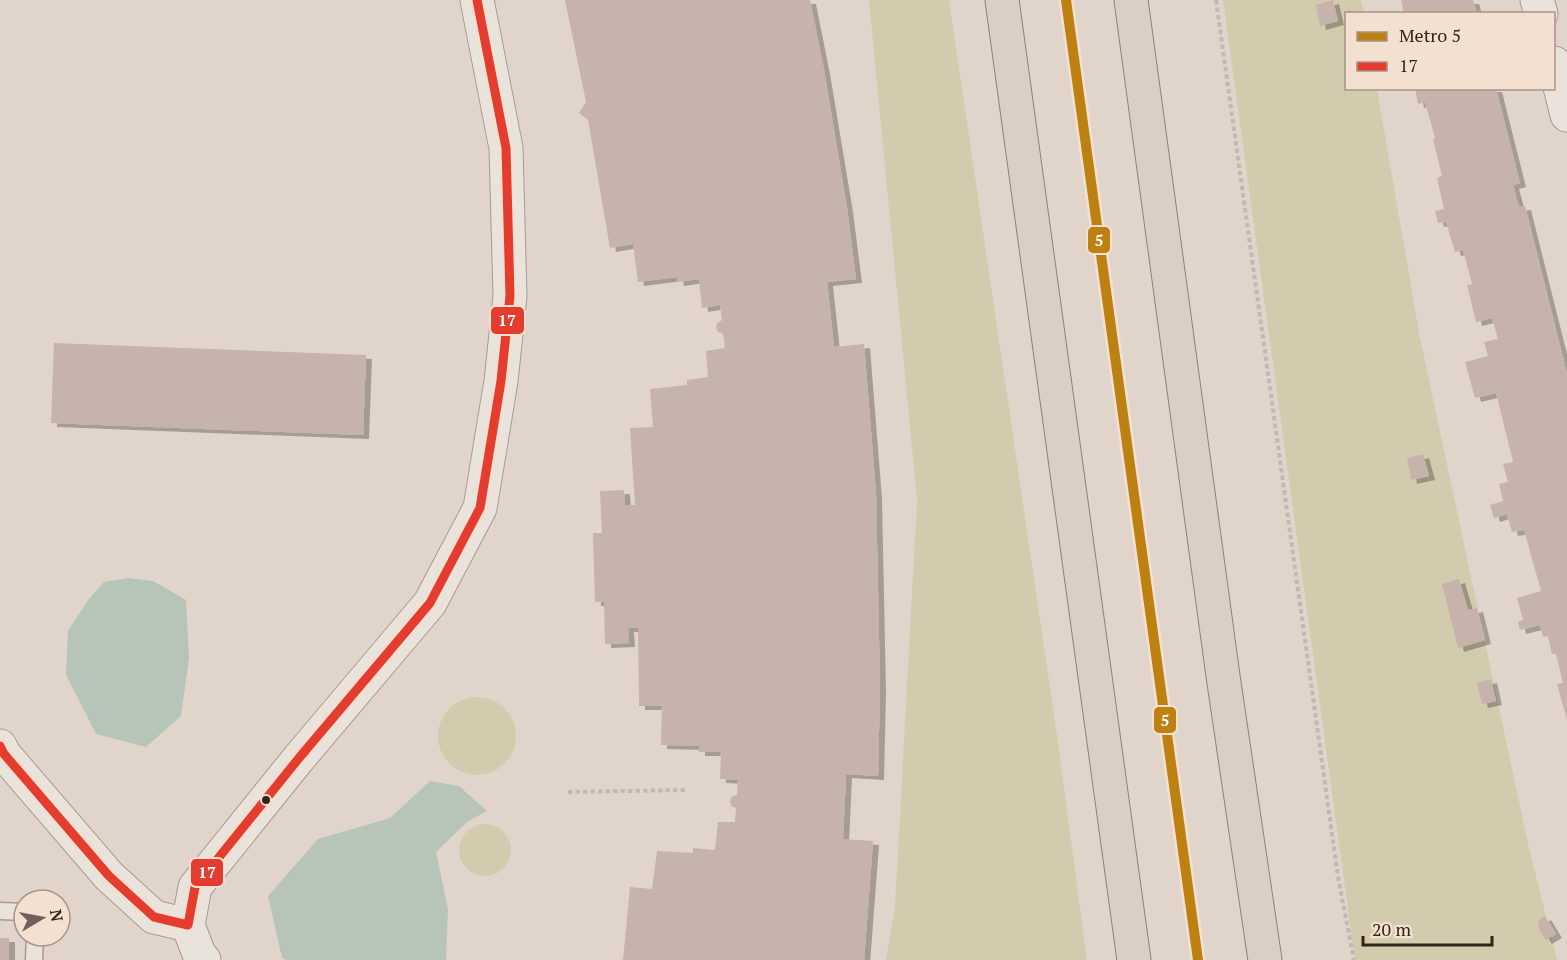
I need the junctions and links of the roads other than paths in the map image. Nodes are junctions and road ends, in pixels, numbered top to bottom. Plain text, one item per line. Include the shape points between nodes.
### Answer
1 (477, 0) edge
2 (1002, 0) edge
3 (1131, 0) edge
4 (1555, 67) edge
5 (1566, 108) edge
6 (0, 746) edge
7 (188, 925) junction
8 (204, 960) edge
9 (1134, 960) edge
10 (1265, 960) edge

1 - 7 street via 506,148 510,296 480,508 430,603 195,887
2 - 9 highway
3 - 10 highway
4 - 5 street
6 - 7 street via 110,876 154,917
7 - 8 street

